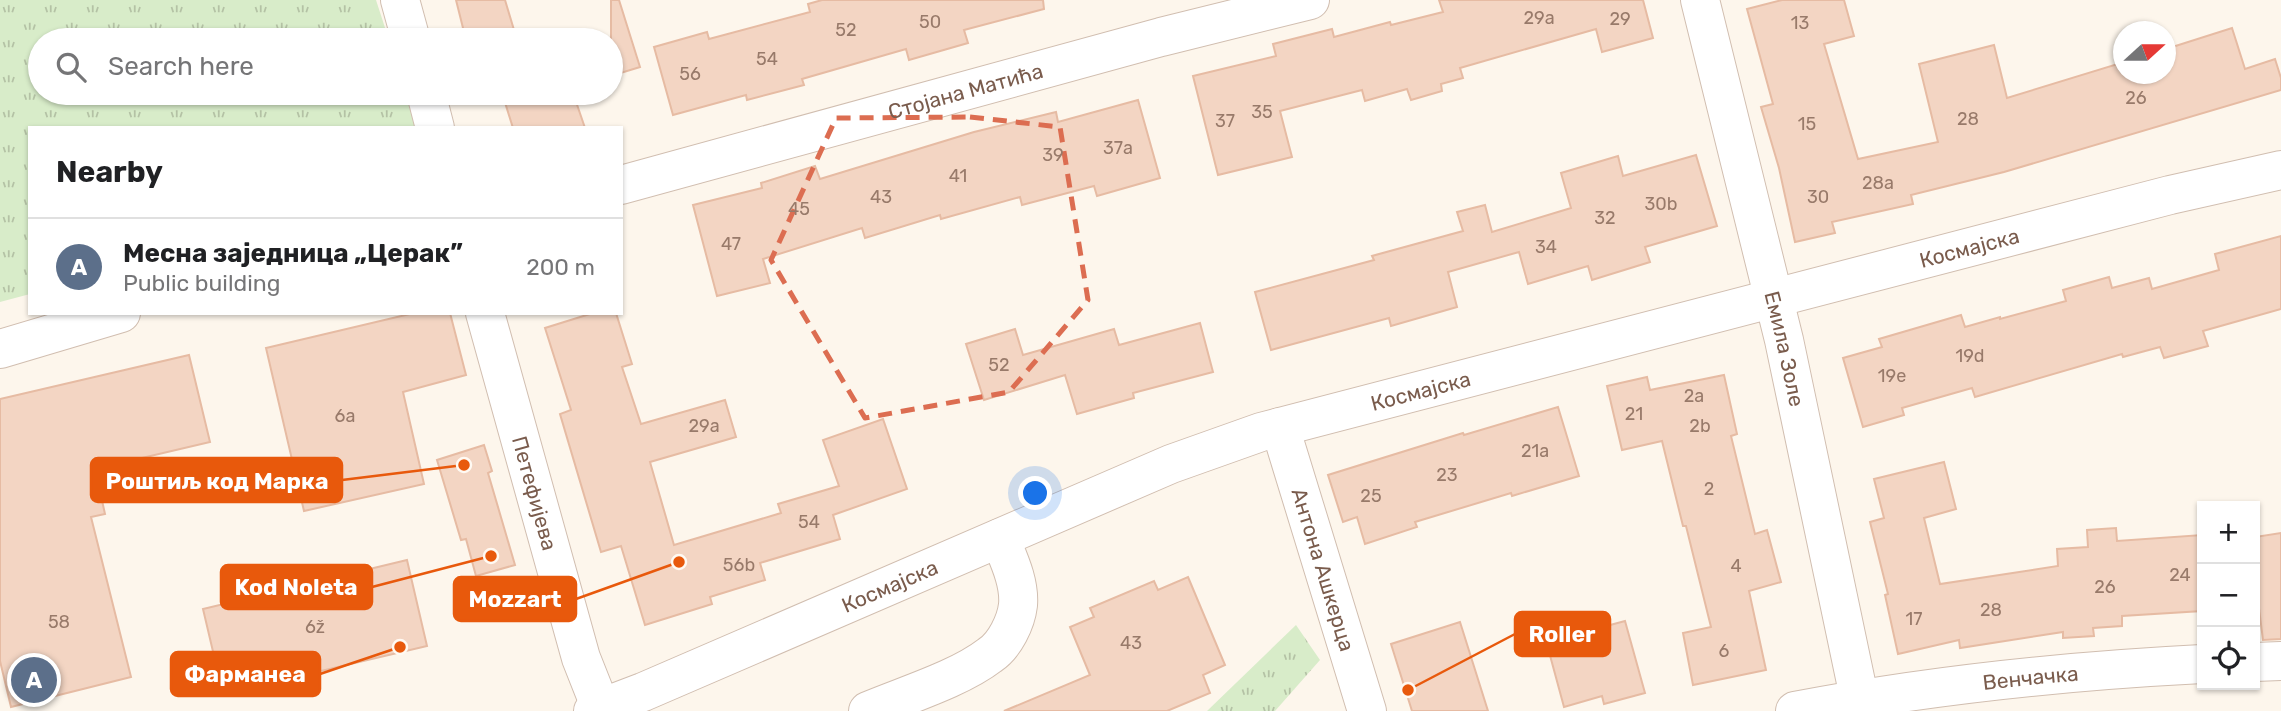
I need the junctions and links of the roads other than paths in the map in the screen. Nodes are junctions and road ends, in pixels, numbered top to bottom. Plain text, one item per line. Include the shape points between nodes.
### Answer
1 (400, 0) edge
2 (1310, 0) edge
3 (1700, 0) edge
4 (408, 28) edge
5 (429, 105) edge
6 (434, 126) edge
7 (2281, 170) edge
8 (623, 184) edge
9 (1774, 300) junction
10 (114, 315) edge
11 (486, 315) edge
12 (0, 349) edge
13 (1280, 427) junction
14 (1000, 538) junction
15 (2281, 661) edge
16 (2260, 662) edge
17 (2197, 664) edge
18 (1861, 705) edge
19 (598, 710) edge
20 (868, 711) edge
21 (1367, 711) edge
22 (1795, 711) edge

1 - 4 street
2 - 8 street, Стојана Матића
3 - 9 street, Емила Золе
5 - 6 street
7 - 9 street, Космајска
9 - 13 street, Космајска
9 - 18 street, Емила Золе
10 - 12 street
11 - 19 street, Петефијева
13 - 14 street, Космајска via 1171,464
13 - 21 street, Антона Ашкерца
14 - 19 street, Космајска
14 - 20 street via 1016,583 1018,604 1003,641 992,654 967,669
15 - 16 street
17 - 18 street, Венчачка via 2014,678
18 - 22 street

